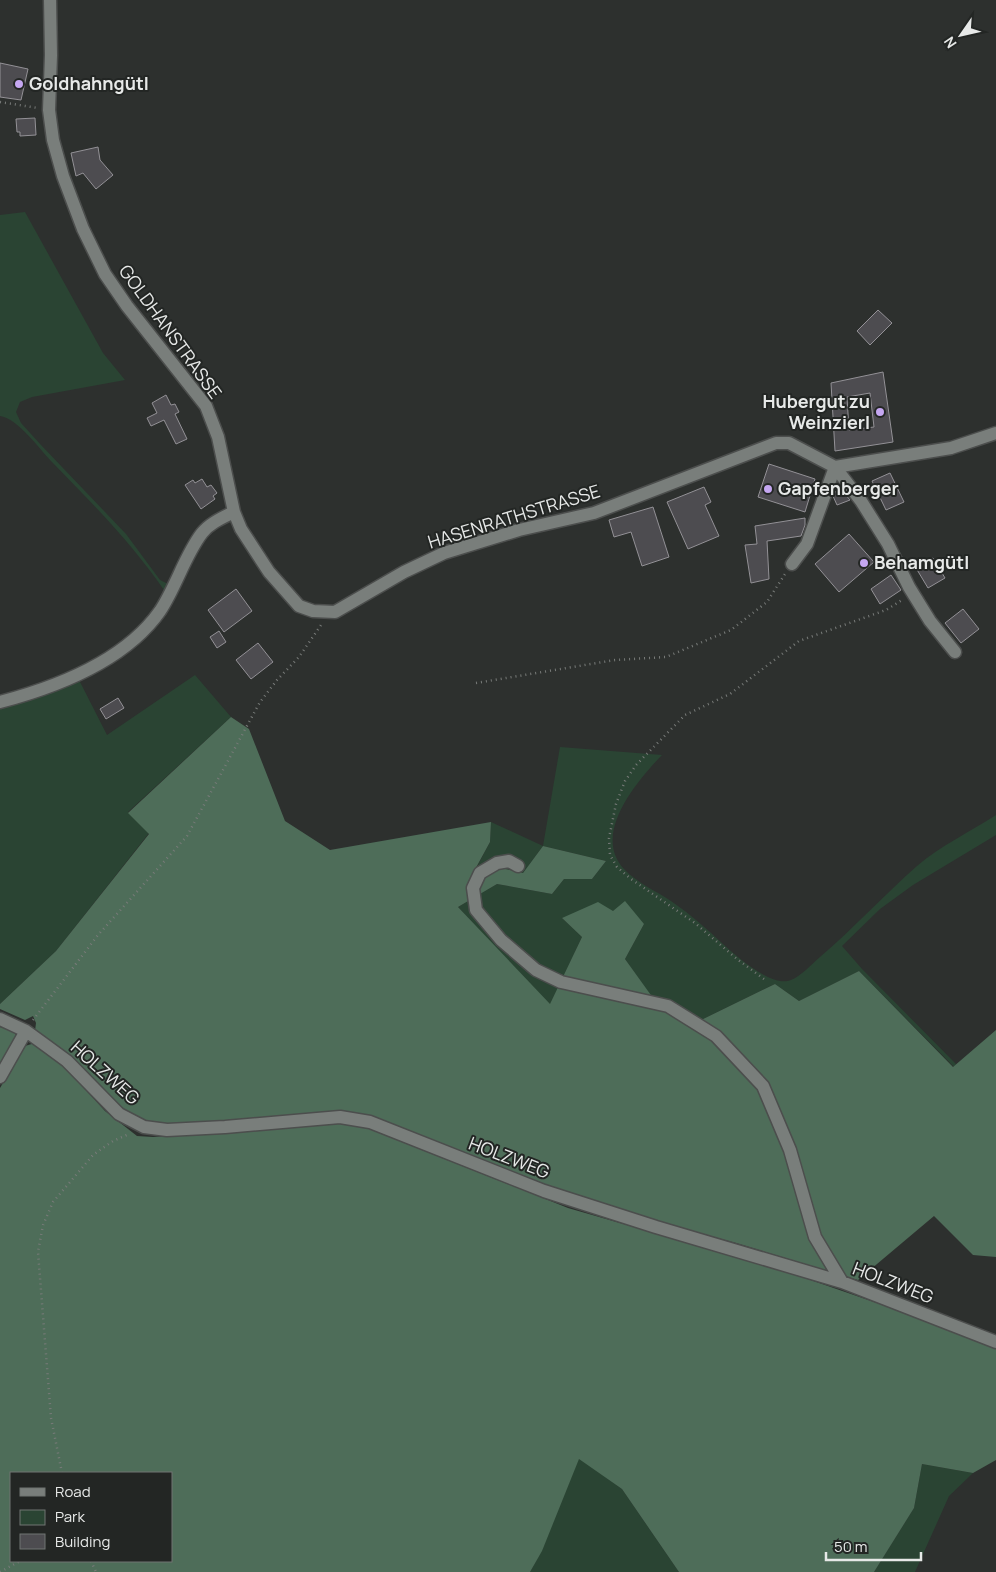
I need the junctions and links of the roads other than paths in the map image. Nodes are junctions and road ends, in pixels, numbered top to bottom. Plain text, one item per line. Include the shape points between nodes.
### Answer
1 (50, 0) edge
2 (996, 433) edge
3 (835, 466) junction
4 (234, 512) junction
5 (792, 564) road end
6 (955, 652) dead end
7 (0, 702) edge
8 (518, 866) dead end
9 (0, 1019) edge
10 (26, 1031) junction
11 (0, 1077) edge
12 (842, 1282) junction
13 (996, 1342) edge

1 - 4 street, GOLDHANSTRASSE via 49,110 63,176 105,274 206,406 218,437
2 - 3 street via 951,448
3 - 4 street, HASENRATHSTRASSE via 789,443 776,443 594,513 519,530 444,554 404,572 336,612 313,611 299,606 289,597 241,529
3 - 5 street via 811,536
3 - 6 street, HASENRATHSTRASSE via 888,544 908,587
4 - 7 street via 216,521 202,534 160,611 129,645 84,672
8 - 12 street via 510,861 497,863 480,873 473,888 476,910 501,940 536,970 561,982 668,1006 716,1036 763,1086 790,1150 815,1236
9 - 10 street
10 - 11 street
10 - 12 street, HOLZWEG via 67,1061 119,1114 144,1127 167,1130 226,1128 340,1117 370,1122 544,1190 656,1228
12 - 13 street, HOLZWEG

